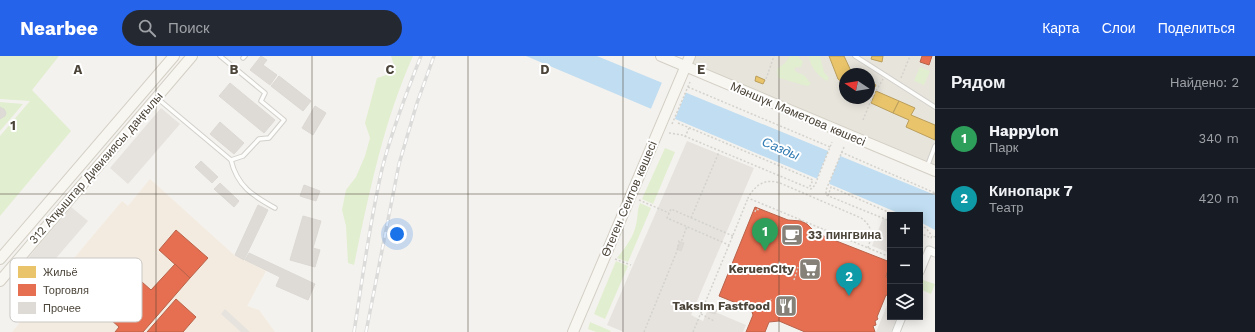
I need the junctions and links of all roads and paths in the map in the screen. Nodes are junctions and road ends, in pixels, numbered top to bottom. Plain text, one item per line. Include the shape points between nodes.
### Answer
1 (174, 56) edge
2 (192, 56) edge
3 (220, 56) edge
4 (661, 56) edge
5 (690, 56) edge
6 (774, 56) edge
7 (855, 56) edge
8 (910, 56) edge
9 (686, 67) junction
10 (885, 76) junction
11 (766, 79) dead end
12 (690, 82) dead end
13 (898, 84) junction
14 (683, 85) junction
15 (140, 96) junction
16 (154, 101) junction
17 (935, 107) edge
18 (863, 120) dead end
19 (668, 122) junction
20 (678, 123) dead end
21 (689, 128) junction
22 (669, 133) dead end
23 (685, 137) junction
24 (832, 142) dead end
25 (935, 146) edge
26 (844, 147) dead end
27 (830, 148) junction
28 (719, 152) junction
29 (841, 152) junction
30 (231, 160) junction
31 (931, 170) edge
32 (809, 188) junction
33 (935, 193) edge
34 (828, 196) junction
35 (748, 198) junction
36 (639, 200) dead end
37 (275, 208) dead end
38 (759, 210) dead end
39 (755, 212) dead end
40 (888, 212) edge
41 (669, 213) junction
42 (691, 218) junction
43 (887, 220) edge
44 (687, 226) junction
45 (923, 227) edge
46 (923, 234) edge
47 (733, 236) junction
48 (932, 236) junction
49 (935, 237) edge
50 (729, 245) junction
51 (868, 248) junction
52 (935, 253) edge
53 (887, 256) edge
54 (20, 258) edge
55 (0, 259) edge
56 (615, 259) dead end
57 (780, 261) dead end
58 (631, 265) dead end
59 (923, 265) edge
60 (798, 267) dead end
61 (10, 269) edge
62 (776, 271) dead end
63 (794, 280) dead end
64 (0, 281) edge
65 (771, 299) dead end
66 (768, 307) dead end
67 (791, 307) dead end
68 (700, 314) junction
69 (788, 315) dead end
70 (901, 320) edge
71 (714, 321) dead end
72 (577, 331) edge
73 (644, 332) edge
74 (693, 332) edge
75 (896, 332) edge

1 - 15 main road, 312 Атқыштар Дивизиясы даңғылы
2 - 16 main road, 312 Атқыштар Дивизиясы даңғылы
3 - 30 lane via 265,93 261,101 284,120 269,138 259,139 243,156
4 - 9 main road, Мәншүк Мәметова көшесі
5 - 9 main road, Өтеген Сеитов көшесі
6 - 11 path
7 - 10 lane
8 - 13 path
9 - 14 main road, Өтеген Сеитов көшесі
9 - 31 main road, Мәншүк Мәметова көшесі
10 - 13 lane
10 - 18 path
12 - 14 path
13 - 17 lane
14 - 19 main road, Өтеген Сеитов көшесі
14 - 19 path
14 - 27 path
15 - 16 main road
15 - 55 main road, 312 Атқыштар Дивизиясы даңғылы
16 - 30 lane
16 - 54 main road, 312 Атқыштар Дивизиясы даңғылы
19 - 72 main road, Өтеген Сеитов көшесі
20 - 21 path
21 - 23 path
21 - 32 path via 813,180
22 - 23 path
23 - 28 path
24 - 27 path
25 - 31 lane
26 - 29 path
27 - 32 path via 815,185
28 - 32 path
28 - 42 path
29 - 33 path
29 - 34 path via 826,190
30 - 37 lane via 234,175 254,196
34 - 40 path via 831,188
34 - 43 path
35 - 47 path
35 - 51 path
35 - 51 path via 757,185 767,182 773,181 793,189 866,221 872,232
36 - 41 path
38 - 39 path via 756,209
41 - 42 path via 671,209
41 - 44 path via 667,218
42 - 47 path
44 - 50 path
44 - 73 path
45 - 48 path
46 - 48 path via 931,238
47 - 50 path
48 - 49 path
50 - 68 path
51 - 53 path
52 - 59 street via 929,250
56 - 58 path
57 - 62 path
60 - 63 path
61 - 64 main road, 312 Атқыштар Дивизиясы даңғылы
65 - 66 path
67 - 69 path
68 - 71 path
68 - 74 path
70 - 75 street

